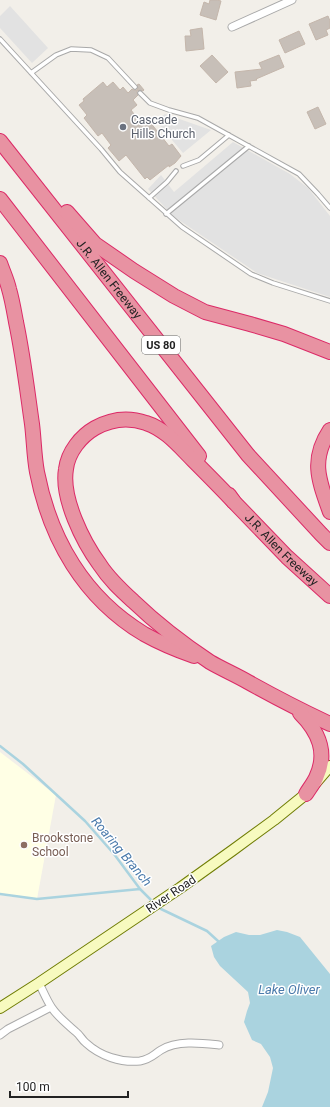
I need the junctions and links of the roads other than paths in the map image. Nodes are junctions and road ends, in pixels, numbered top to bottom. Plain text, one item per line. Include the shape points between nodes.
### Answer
1 (292, 0) edge
2 (232, 27) dead end
3 (0, 39) edge
4 (31, 73) junction
5 (135, 87) dead end
6 (140, 93) dead end
7 (0, 134) edge
8 (229, 135) junction
9 (0, 142) edge
10 (249, 146) junction
11 (183, 166) dead end
12 (176, 171) dead end
13 (149, 198) junction
14 (0, 199) edge
15 (330, 208) edge
16 (166, 214) junction
17 (0, 263) edge
18 (330, 301) edge
19 (330, 352) edge
20 (330, 430) edge
21 (234, 502) junction
22 (330, 512) edge
23 (330, 543) edge
24 (330, 596) edge
25 (211, 662) junction
26 (294, 707) junction
27 (330, 724) edge
28 (330, 766) edge
29 (306, 794) junction
30 (39, 983) junction
31 (51, 1007) junction
32 (0, 1008) edge
33 (0, 1034) edge
34 (219, 1045) dead end

1 - 2 street
3 - 4 lane
4 - 5 lane via 56,55 71,49 91,50 108,58
4 - 13 lane via 120,172
6 - 8 lane via 150,103 198,118
7 - 19 highway via 95,244 134,271 205,312 284,334
8 - 10 lane
8 - 11 lane via 199,160
9 - 23 highway, J.R. Allen Freeway / US 80 via 248,455
10 - 15 lane via 299,174
10 - 16 lane
12 - 13 lane
13 - 16 lane
14 - 21 highway, J.R. Allen Freeway / US 80
16 - 18 lane via 182,228 251,274
17 - 25 highway via 9,289 21,346 40,487 49,517 69,560 90,588 124,620 144,634 175,649
20 - 22 highway via 324,439 318,461 320,483
21 - 24 highway, J.R. Allen Freeway / US 80 via 287,557
21 - 25 highway via 168,434 136,420 113,421 91,430 75,447 66,469 69,504 82,537 101,567 141,609 168,632
25 - 26 highway
26 - 27 highway
26 - 29 highway via 315,731 321,750 320,767
28 - 29 main road, River Road
29 - 30 main road, River Road via 251,838
30 - 31 street
30 - 32 main road, River Road
31 - 33 street
31 - 34 street via 86,1043 117,1060 141,1061 172,1045

